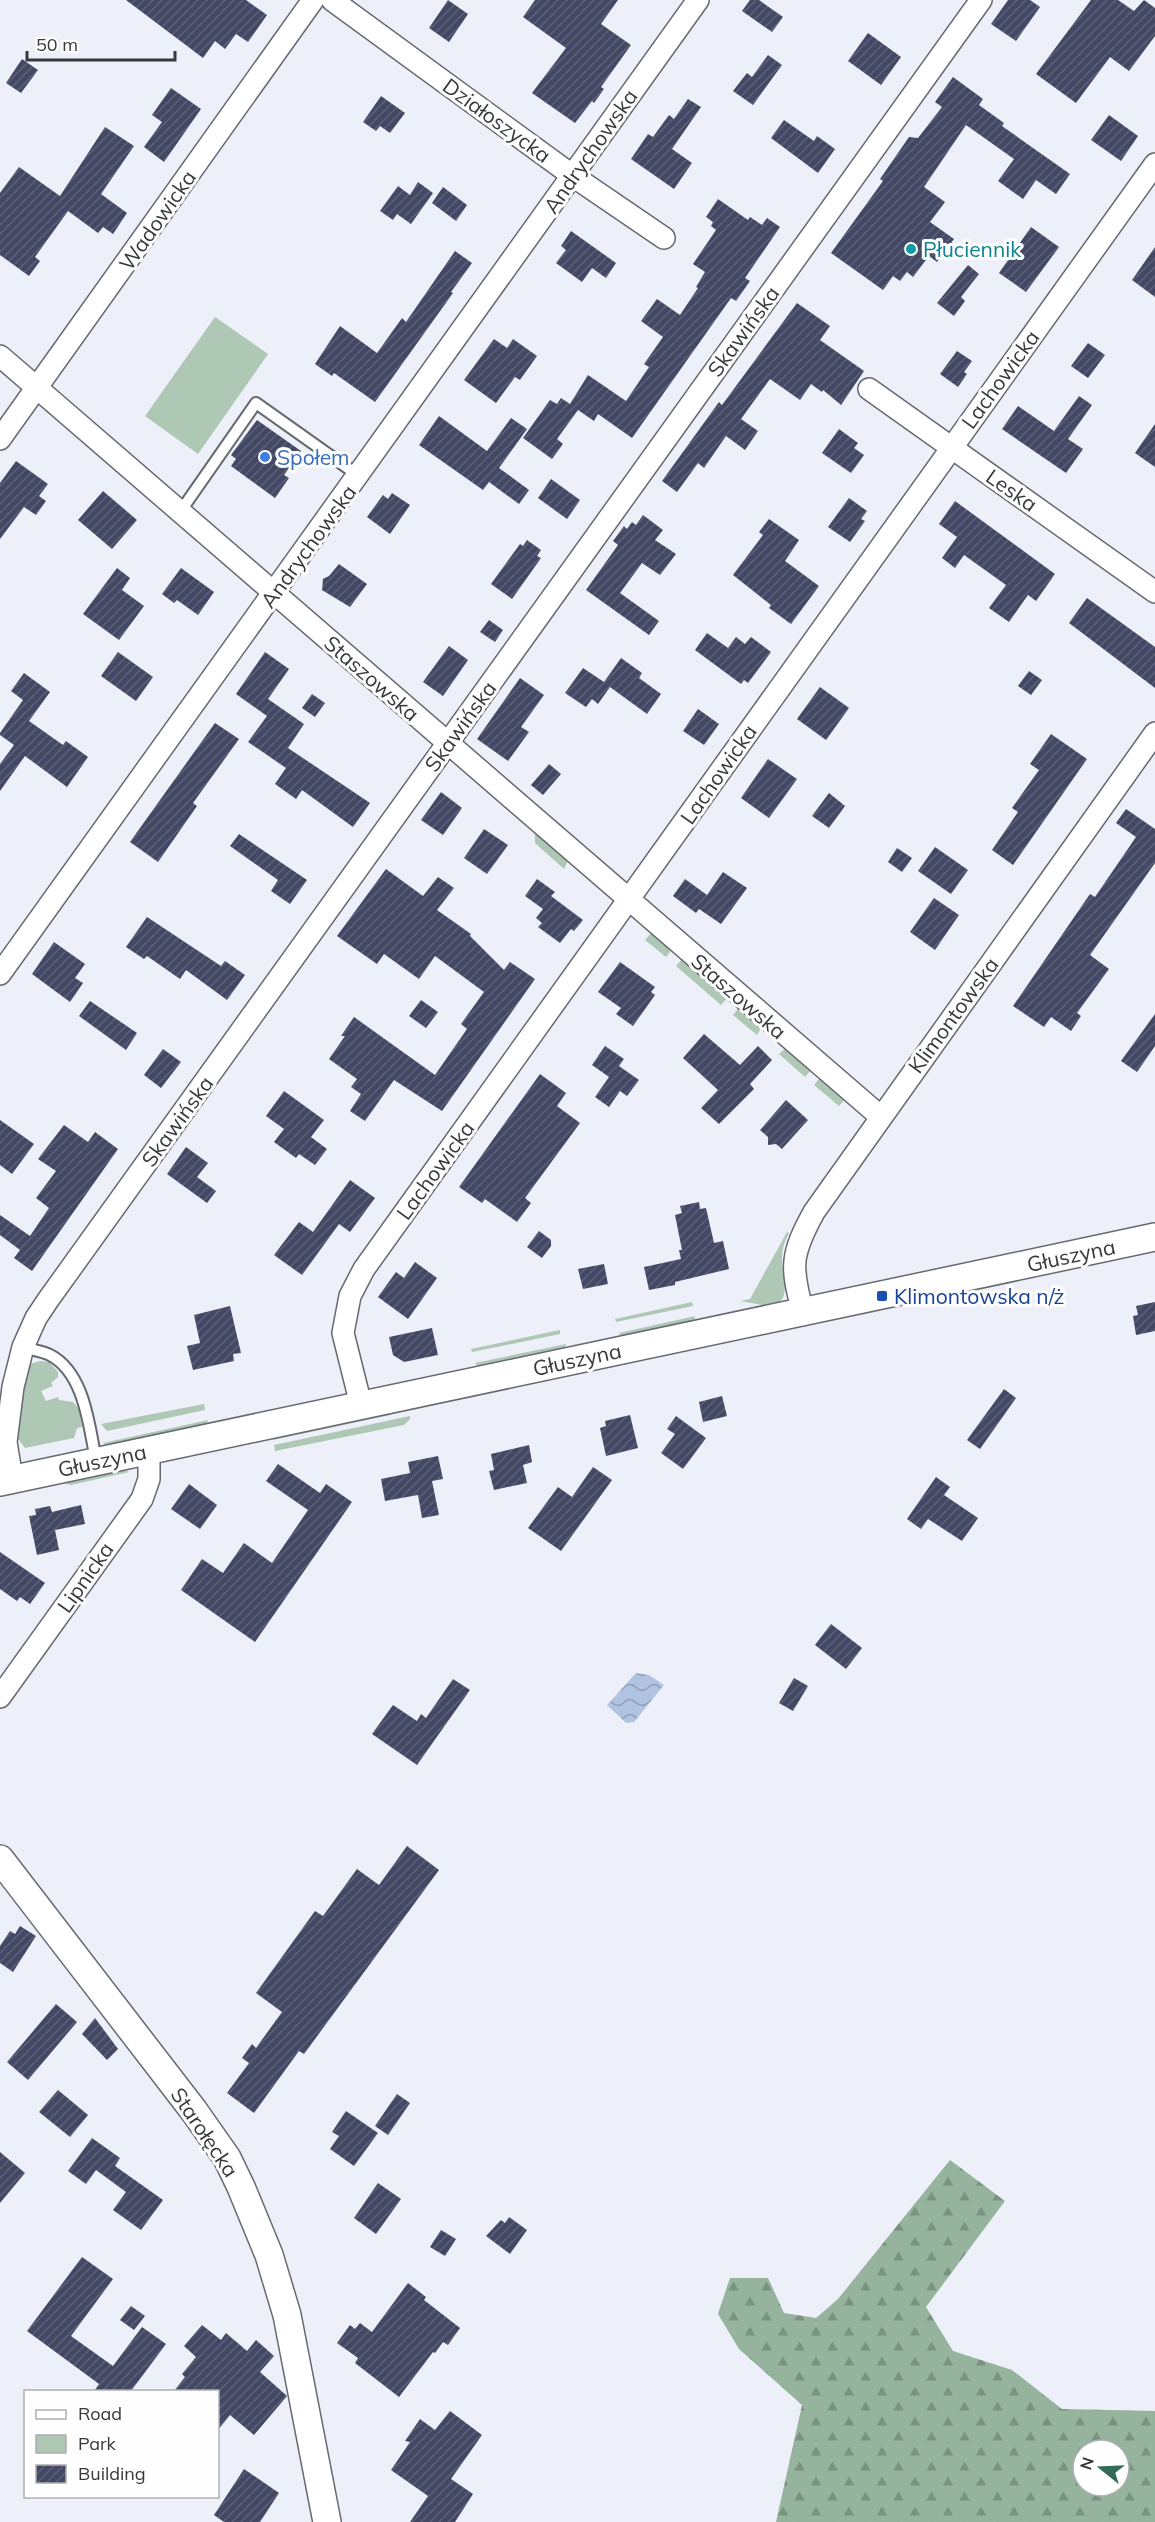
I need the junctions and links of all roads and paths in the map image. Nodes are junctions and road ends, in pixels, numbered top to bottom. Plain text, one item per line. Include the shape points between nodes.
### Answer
1 (313, 0) edge
2 (332, 0) edge
3 (698, 0) edge
4 (981, 0) edge
5 (1155, 164) edge
6 (573, 176) junction
7 (664, 238) dead end
8 (0, 356) edge
9 (37, 388) junction
10 (869, 390) dead end
11 (0, 439) edge
12 (951, 447) junction
13 (359, 476) junction
14 (180, 512) junction
15 (1155, 592) edge
16 (274, 594) junction
17 (1155, 733) edge
18 (448, 744) junction
19 (629, 900) junction
20 (0, 974) edge
21 (881, 1118) junction
22 (1155, 1237) edge
23 (803, 1312) junction
24 (23, 1347) junction
25 (361, 1405) junction
26 (149, 1450) junction
27 (97, 1461) junction
28 (6, 1480) edge
29 (0, 1697) edge
30 (0, 1859) edge
31 (327, 2522) edge

1 - 9 street, Wadowicka
2 - 6 street, Działoszycka
3 - 6 street, Andrychowska
4 - 18 street, Skawińska
5 - 12 street, Lachowicka
6 - 7 street, Działoszycka
6 - 13 street, Andrychowska
8 - 9 street, Staszowska
9 - 11 street, Wadowicka
9 - 14 street, Staszowska
10 - 12 street, Leska
12 - 15 street, Leska
12 - 19 street, Lachowicka
13 - 14 lane via 256,403
13 - 16 street, Andrychowska
14 - 16 street, Staszowska
16 - 18 street, Staszowska
16 - 20 street, Andrychowska
17 - 21 street, Klimontowska
18 - 19 street, Staszowska
18 - 24 street, Skawińska via 48,1300
19 - 21 street, Staszowska
19 - 25 street, Lachowicka via 364,1269 350,1296 343,1333
21 - 23 street, Klimontowska via 814,1212 797,1244 794,1276
22 - 23 street, Głuszyna
23 - 25 street, Głuszyna
24 - 27 lane via 50,1355 73,1378 83,1401
24 - 28 street, Skawińska via 6,1435
25 - 26 street, Głuszyna
26 - 27 street, Głuszyna
26 - 29 street, Lipnicka via 149,1479 141,1499
27 - 28 street, Głuszyna
30 - 31 street, Starołęcka via 194,2111 241,2187 269,2256 287,2315

